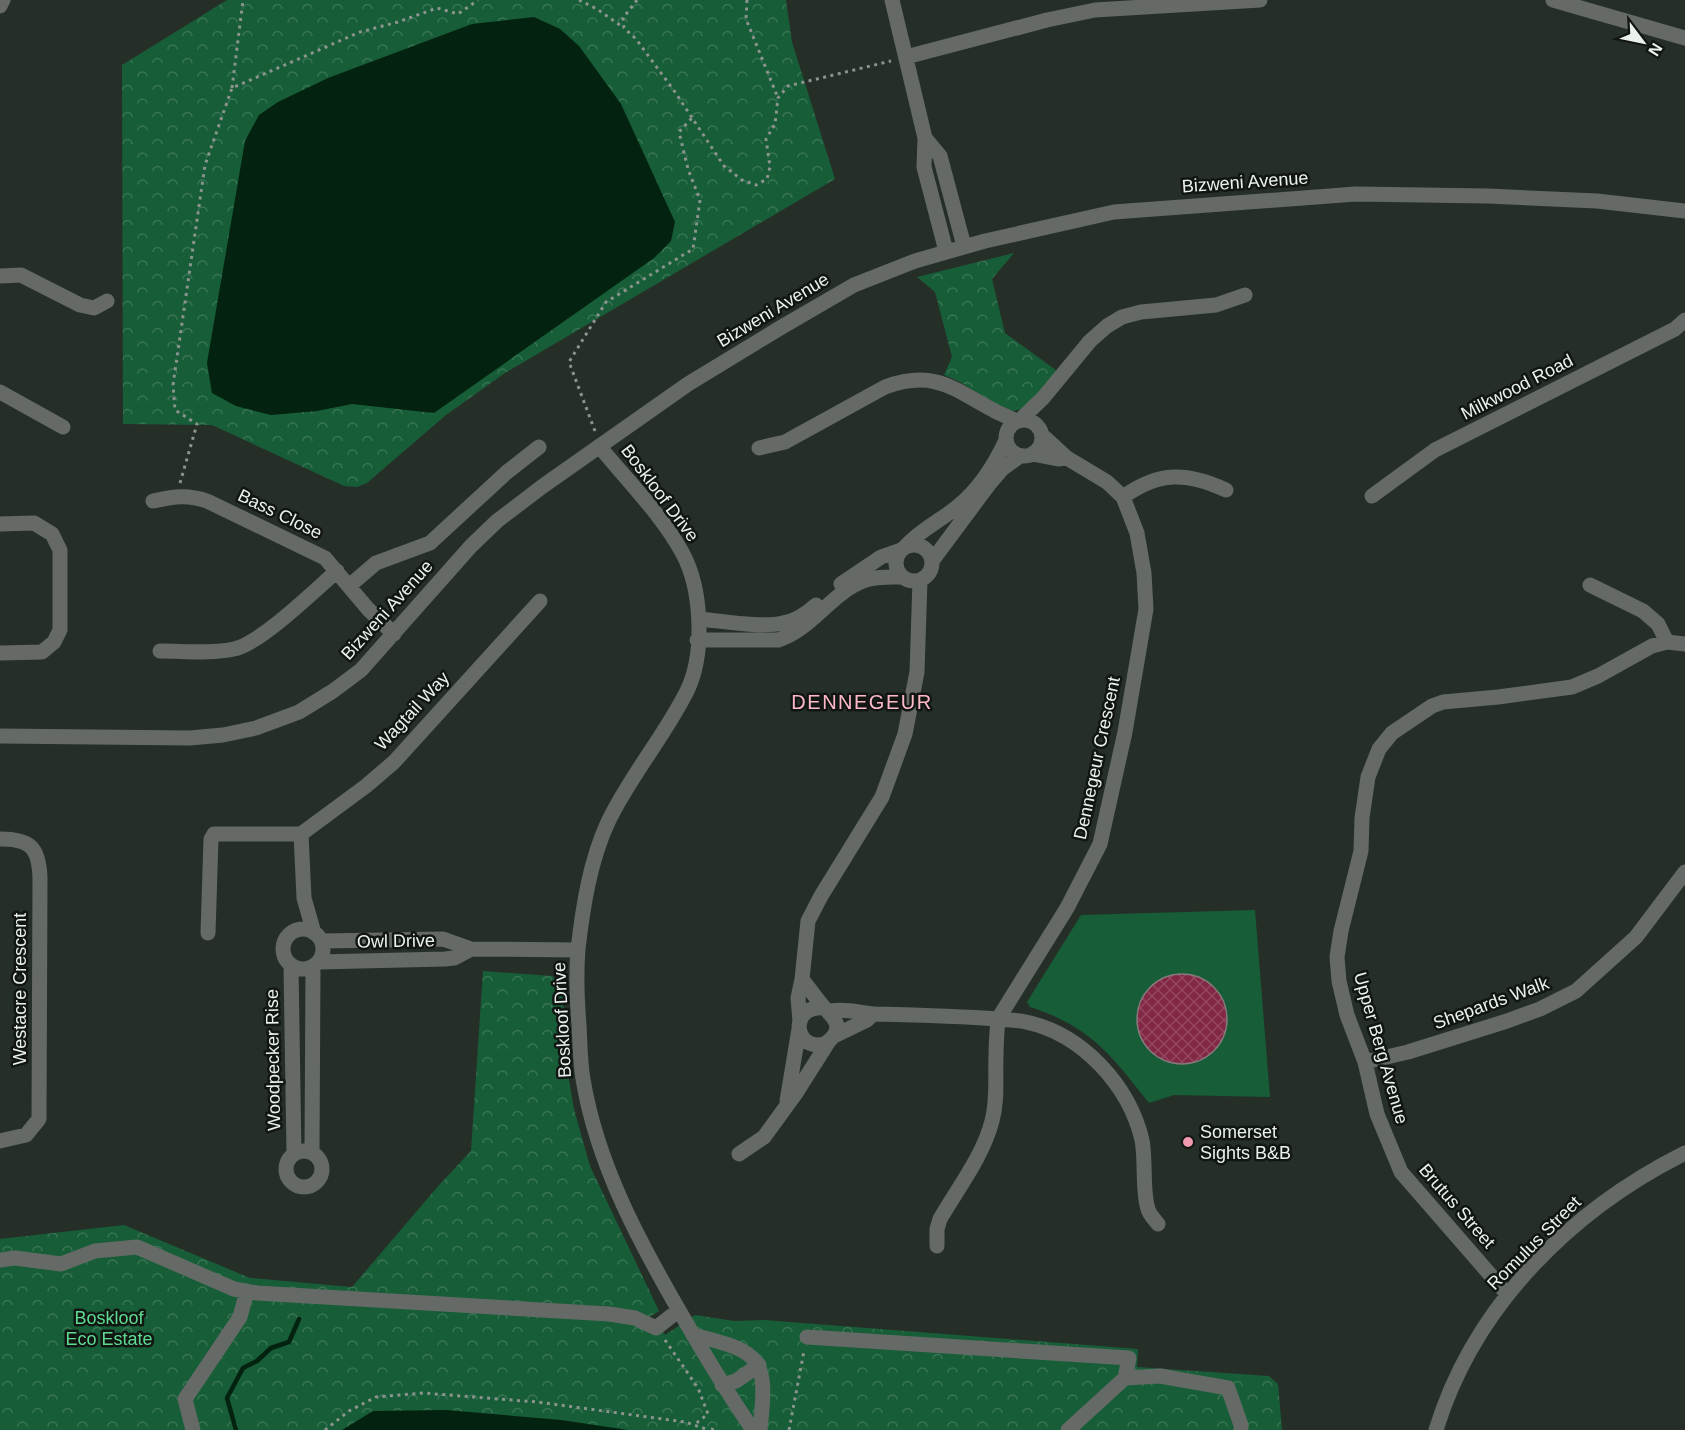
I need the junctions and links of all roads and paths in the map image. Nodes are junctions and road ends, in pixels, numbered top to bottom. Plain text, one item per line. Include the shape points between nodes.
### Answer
1 (3, 0) edge
2 (243, 0) edge
3 (478, 0) edge
4 (579, 0) edge
5 (637, 0) edge
6 (747, 0) edge
7 (892, 0) edge
8 (1260, 0) edge
9 (1553, 0) edge
10 (0, 6) edge
11 (624, 28) junction
12 (1685, 38) edge
13 (906, 57) junction
14 (232, 88) junction
15 (778, 98) junction
16 (692, 118) junction
17 (925, 138) junction
18 (1685, 211) edge
19 (964, 246) junction
20 (946, 251) junction
21 (0, 276) edge
22 (1245, 295) dead end
23 (107, 301) dead end
24 (1685, 320) edge
25 (0, 392) edge
26 (1043, 398) junction
27 (996, 412) junction
28 (1019, 420) junction
29 (63, 427) dead end
30 (1040, 430) junction
31 (1006, 437) junction
32 (599, 446) junction
33 (539, 447) dead end
34 (759, 448) dead end
35 (1026, 455) junction
36 (1067, 458) junction
37 (1226, 490) dead end
38 (175, 496) junction
39 (1123, 496) junction
40 (1372, 496) dead end
41 (153, 501) dead end
42 (0, 524) edge
43 (903, 548) junction
44 (932, 561) junction
45 (337, 571) junction
46 (903, 577) junction
47 (920, 580) junction
48 (1590, 585) dead end
49 (349, 586) junction
50 (540, 602) dead end
51 (699, 619) junction
52 (745, 624) junction
53 (784, 630) junction
54 (394, 634) junction
55 (698, 640) junction
56 (744, 640) junction
57 (1667, 642) junction
58 (1685, 644) edge
59 (160, 651) dead end
60 (0, 653) edge
61 (0, 736) edge
62 (301, 834) junction
63 (0, 839) edge
64 (1685, 872) edge
65 (304, 898) junction
66 (293, 932) junction
67 (208, 933) dead end
68 (318, 937) junction
69 (471, 949) junction
70 (578, 950) junction
71 (316, 964) junction
72 (291, 966) junction
73 (802, 979) junction
74 (827, 1010) junction
75 (873, 1014) junction
76 (998, 1019) junction
77 (799, 1025) junction
78 (831, 1039) junction
79 (1365, 1062) junction
80 (787, 1104) junction
81 (0, 1141) edge
82 (312, 1152) junction
83 (1685, 1153) edge
84 (294, 1154) junction
85 (739, 1154) dead end
86 (1401, 1172) joint
87 (1158, 1224) dead end
88 (937, 1246) dead end
89 (0, 1260) edge
90 (247, 1291) junction
91 (1508, 1293) junction
92 (679, 1310) junction
93 (656, 1328) junction
94 (693, 1335) junction
95 (807, 1337) joint
96 (759, 1365) junction
97 (1125, 1378) junction
98 (722, 1385) junction
99 (694, 1425) junction
100 (711, 1429) edge
101 (193, 1430) edge
102 (325, 1430) edge
103 (753, 1430) edge
104 (760, 1430) edge
105 (789, 1430) edge
106 (1068, 1430) edge
107 (1241, 1430) edge
108 (1436, 1430) edge

1 - 10 street
2 - 14 path
3 - 14 path via 458,14 437,8 360,32
4 - 11 path
5 - 11 path via 623,18
6 - 15 path via 746,19
7 - 13 street
8 - 13 street via 1095,10
9 - 12 street
11 - 16 path
13 - 15 path via 788,86
13 - 17 street
14 - 38 path via 205,165 173,385 175,410 196,424
15 - 16 path via 775,124 766,139 770,167 767,179 756,185 724,166
16 - 32 path via 679,132 700,200 693,249 606,302 569,362
17 - 19 street via 940,156
17 - 20 street via 923,163
18 - 19 street, Bizweni Avenue via 1597,201 1356,194 1114,212
19 - 20 street, Bizweni Avenue
20 - 32 street, Bizweni Avenue via 854,285 688,384
21 - 23 street via 21,275 80,305 94,308
22 - 26 street via 1216,305 1122,317 1090,341
24 - 40 street, Milkwood Road via 1675,329 1435,450
25 - 29 street
26 - 28 street
26 - 30 street
27 - 28 street
27 - 31 street
27 - 34 street via 952,386 920,379 902,380 785,442
28 - 30 street via 1027,419
28 - 31 street via 1012,424
30 - 35 street via 1040,446
30 - 36 street
31 - 35 street via 1010,450
31 - 43 street via 990,469 967,498
32 - 51 street, Boskloof Drive via 683,554 692,577
32 - 54 street, Bizweni Avenue via 496,521
33 - 49 street via 430,543 376,564
35 - 36 street
35 - 44 street via 1002,469
36 - 39 street
37 - 39 street via 1206,481 1178,477 1154,479
38 - 41 street, Bass Close
38 - 45 street, Bass Close via 207,501 318,554
39 - 76 street, Dennegeur Crescent via 1137,533 1146,609 1106,823 1100,844 1067,908
42 - 60 street via 34,524 52,534 60,550 60,630 42,652
43 - 44 street via 923,546
43 - 46 street via 896,561
43 - 53 street via 881,557 841,584
44 - 47 street via 929,573
45 - 49 street, Bass Close
45 - 59 street via 255,640 236,649
46 - 47 street
46 - 53 street via 876,578 848,588 804,626
47 - 73 street via 917,672 905,734 882,797 808,921
48 - 57 street via 1643,611 1658,624
49 - 54 street, Bass Close
50 - 62 street, Wagtail Way via 394,762
51 - 52 street
51 - 55 street, Boskloof Drive
52 - 53 street
52 - 56 street
53 - 56 street via 778,640
54 - 61 street, Bizweni Avenue via 361,670 333,691 298,712 256,728 190,738
55 - 56 street
55 - 70 street, Boskloof Drive via 688,689 628,785 593,862
57 - 58 street, Upper Berg Avenue
57 - 79 street, Upper Berg Avenue via 1572,687 1443,702 1392,733 1379,749 1368,777 1361,851 1337,957 1347,1015
62 - 65 street
62 - 67 street via 214,834
63 - 81 street, Westacre Crescent via 19,839 36,854 40,864 39,1119 26,1135
64 - 79 street, Shepards Walk via 1636,937 1576,991 1507,1021
65 - 66 street
65 - 68 street
66 - 68 street via 303,929
66 - 72 street via 283,949
68 - 69 street, Owl Drive via 443,939
68 - 71 street via 323,949
69 - 70 street, Owl Drive
69 - 71 street, Owl Drive via 445,959
70 - 92 street, Boskloof Drive via 576,990 583,1080 594,1125 621,1201
71 - 72 street via 303,969
71 - 82 street
72 - 84 street, Woodpecker Rise
73 - 74 street
73 - 77 street
74 - 75 street
74 - 77 street via 809,1009
74 - 78 street via 836,1023
75 - 76 street
75 - 78 street
76 - 87 street via 1027,1022 1063,1035 1090,1055 1110,1077 1131,1108 1142,1142 1148,1210
76 - 88 street via 993,1118 979,1154 940,1219
77 - 78 street via 807,1042 822,1045
77 - 80 street
78 - 80 street
79 - 86 street, Upper Berg Avenue via 1377,1114
80 - 85 street via 764,1137
82 - 84 street
82 - 84 street via 321,1161 322,1172 316,1183 305,1187 294,1184 287,1175 287,1163
83 - 91 street, Romulus Street via 1615,1193 1581,1219
86 - 91 street, Brutus Street
89 - 90 street via 61,1264 95,1251 137,1247
90 - 93 street via 609,1314 635,1318
90 - 101 street via 240,1317 185,1399
91 - 108 street, Romulus Street via 1465,1358
92 - 93 street
92 - 94 street, Boskloof Drive
93 - 99 path via 698,1388 708,1414
94 - 96 street via 736,1346
94 - 98 street, Boskloof Drive
95 - 97 street via 1129,1358
95 - 105 path
96 - 98 street via 736,1381
96 - 104 street via 764,1398
97 - 106 street
97 - 107 street via 1160,1376 1228,1388
98 - 103 street, Boskloof Drive
99 - 100 path
99 - 102 path via 537,1402 423,1393 376,1396

